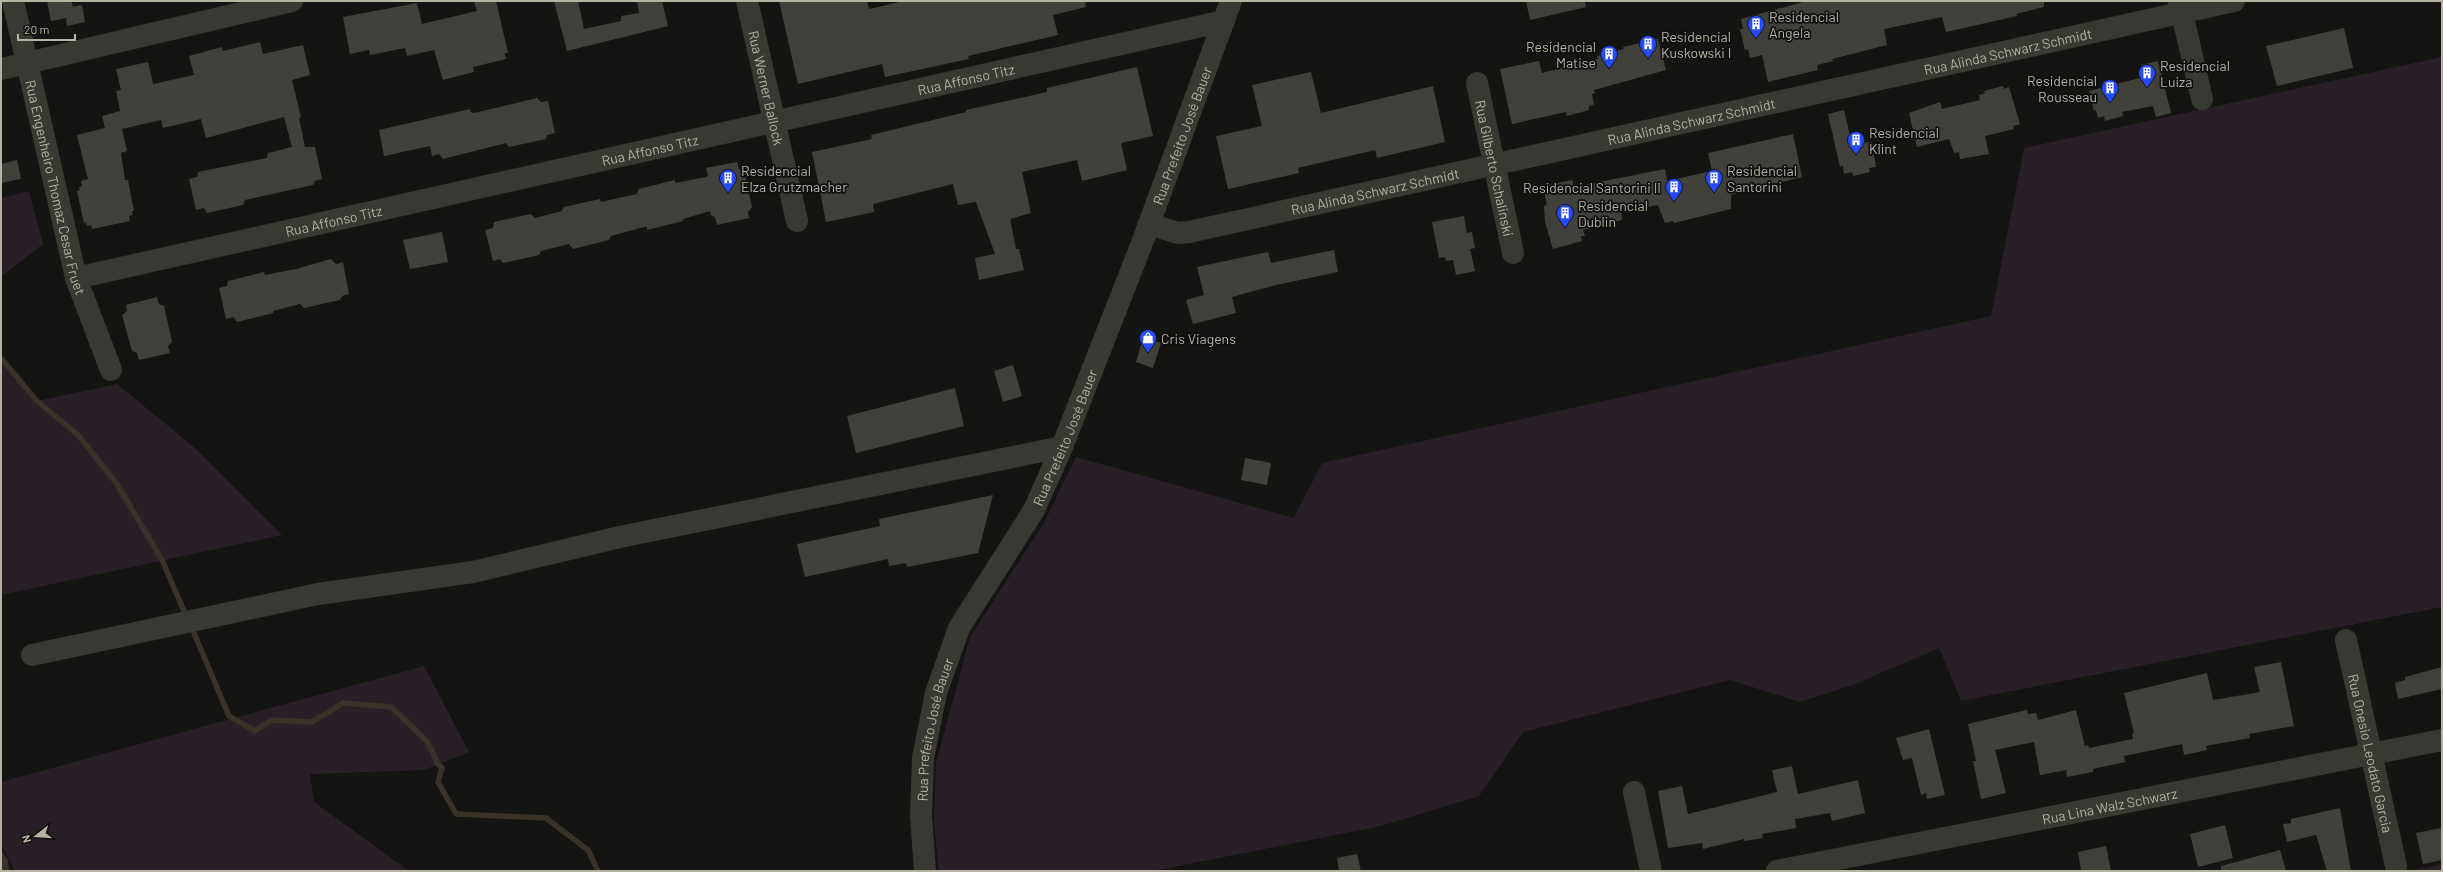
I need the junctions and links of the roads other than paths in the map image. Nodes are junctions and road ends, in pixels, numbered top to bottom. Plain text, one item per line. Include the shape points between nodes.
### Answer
1 (13, 1) edge
2 (292, 1) edge
3 (747, 1) edge
4 (2234, 1) edge
5 (2181, 7) edge
6 (1228, 11) edge
7 (26, 63) junction
8 (1, 69) edge
9 (1477, 83) dead end
10 (2202, 99) dead end
11 (775, 122) junction
12 (1494, 164) junction
13 (797, 221) dead end
14 (1149, 224) junction
15 (1513, 253) dead end
16 (76, 278) junction
17 (111, 370) dead end
18 (1062, 447) junction
19 (2346, 640) dead end
20 (32, 655) dead end
21 (2442, 740) edge
22 (2372, 754) junction
23 (1634, 792) dead end
24 (2396, 866) dead end
25 (925, 871) edge
26 (1650, 871) edge
27 (1777, 871) edge

1 - 7 street, Rua Engenheiro Thomaz Cesar Fruet
2 - 7 street
3 - 11 street, Rua Werner Ballock
4 - 5 street, Rua Alinda Schwarz Schmidt
5 - 10 street
5 - 12 street, Rua Alinda Schwarz Schmidt
6 - 11 street, Rua Affonso Titz
6 - 14 street, Rua Prefeito José Bauer
7 - 8 street
7 - 16 street, Rua Engenheiro Thomaz Cesar Fruet
9 - 12 street, Rua Gilberto Schalinski
11 - 13 street, Rua Werner Ballock
11 - 16 street, Rua Affonso Titz
12 - 14 street, Rua Alinda Schwarz Schmidt via 1189,232 1178,233
12 - 15 street, Rua Gilberto Schalinski
14 - 18 street, Rua Prefeito José Bauer
16 - 17 street, Rua Engenheiro Thomaz Cesar Fruet
18 - 20 street via 620,537 473,572 318,594
18 - 25 street, Rua Prefeito José Bauer via 1034,510 959,628 936,694 923,758 922,816
19 - 22 street, Rua Onesio Leodato Garcia
21 - 22 street, Rua Lina Walz Schwarz
22 - 24 street, Rua Onesio Leodato Garcia
22 - 27 street, Rua Lina Walz Schwarz
23 - 26 street

